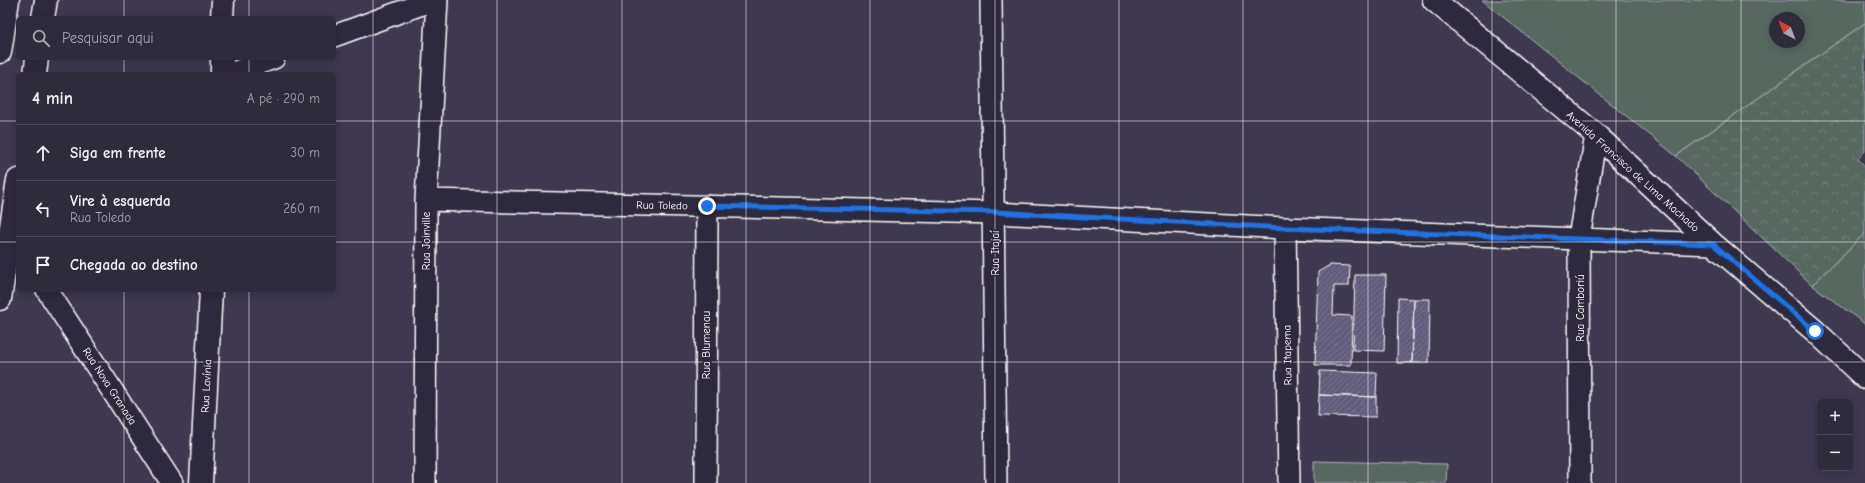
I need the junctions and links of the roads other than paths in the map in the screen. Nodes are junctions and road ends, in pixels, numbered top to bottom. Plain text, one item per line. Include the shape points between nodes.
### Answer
1 (8, 0) edge
2 (46, 0) edge
3 (222, 0) edge
4 (433, 0) edge
5 (437, 0) edge
6 (991, 0) edge
7 (1434, 0) edge
8 (43, 16) edge
9 (222, 16) edge
10 (336, 35) edge
11 (0, 52) edge
12 (37, 60) edge
13 (222, 60) edge
14 (268, 60) edge
15 (35, 72) edge
16 (222, 72) edge
17 (236, 72) edge
18 (1596, 135) junction
19 (13, 196) edge
20 (426, 200) junction
21 (707, 206) junction
22 (995, 212) junction
23 (1285, 228) junction
24 (9, 231) edge
25 (1579, 238) junction
26 (1713, 244) junction
27 (48, 292) edge
28 (211, 292) edge
29 (0, 299) edge
30 (1865, 378) edge
31 (172, 483) edge
32 (201, 483) edge
33 (425, 483) edge
34 (706, 483) edge
35 (996, 483) edge
36 (1289, 483) edge
37 (1580, 483) edge

1 - 11 street
2 - 8 street
3 - 9 street
4 - 10 street
5 - 20 street, Rua Joinville
6 - 22 street, Rua Itajaí
7 - 18 street, Avenida Francisco de Lima Machado
12 - 15 street
13 - 16 street
14 - 17 street
18 - 25 street, Rua Camboriú
18 - 26 street, Avenida Francisco de Lima Machado
19 - 24 street
20 - 21 street, Rua Toledo
20 - 33 street, Rua Joinville
21 - 22 street, Rua Toledo
21 - 34 street, Rua Blumenau
22 - 23 street, Rua Toledo
22 - 35 street, Rua Itajaí
23 - 25 street, Rua Toledo
23 - 36 street, Rua Itapema
24 - 29 street
25 - 26 street, Rua Toledo
25 - 37 street, Rua Camboriú
26 - 30 street, Avenida Francisco de Lima Machado via 1815,331
27 - 31 street, Rua Nova Granada
28 - 32 street, Rua Lavínia

